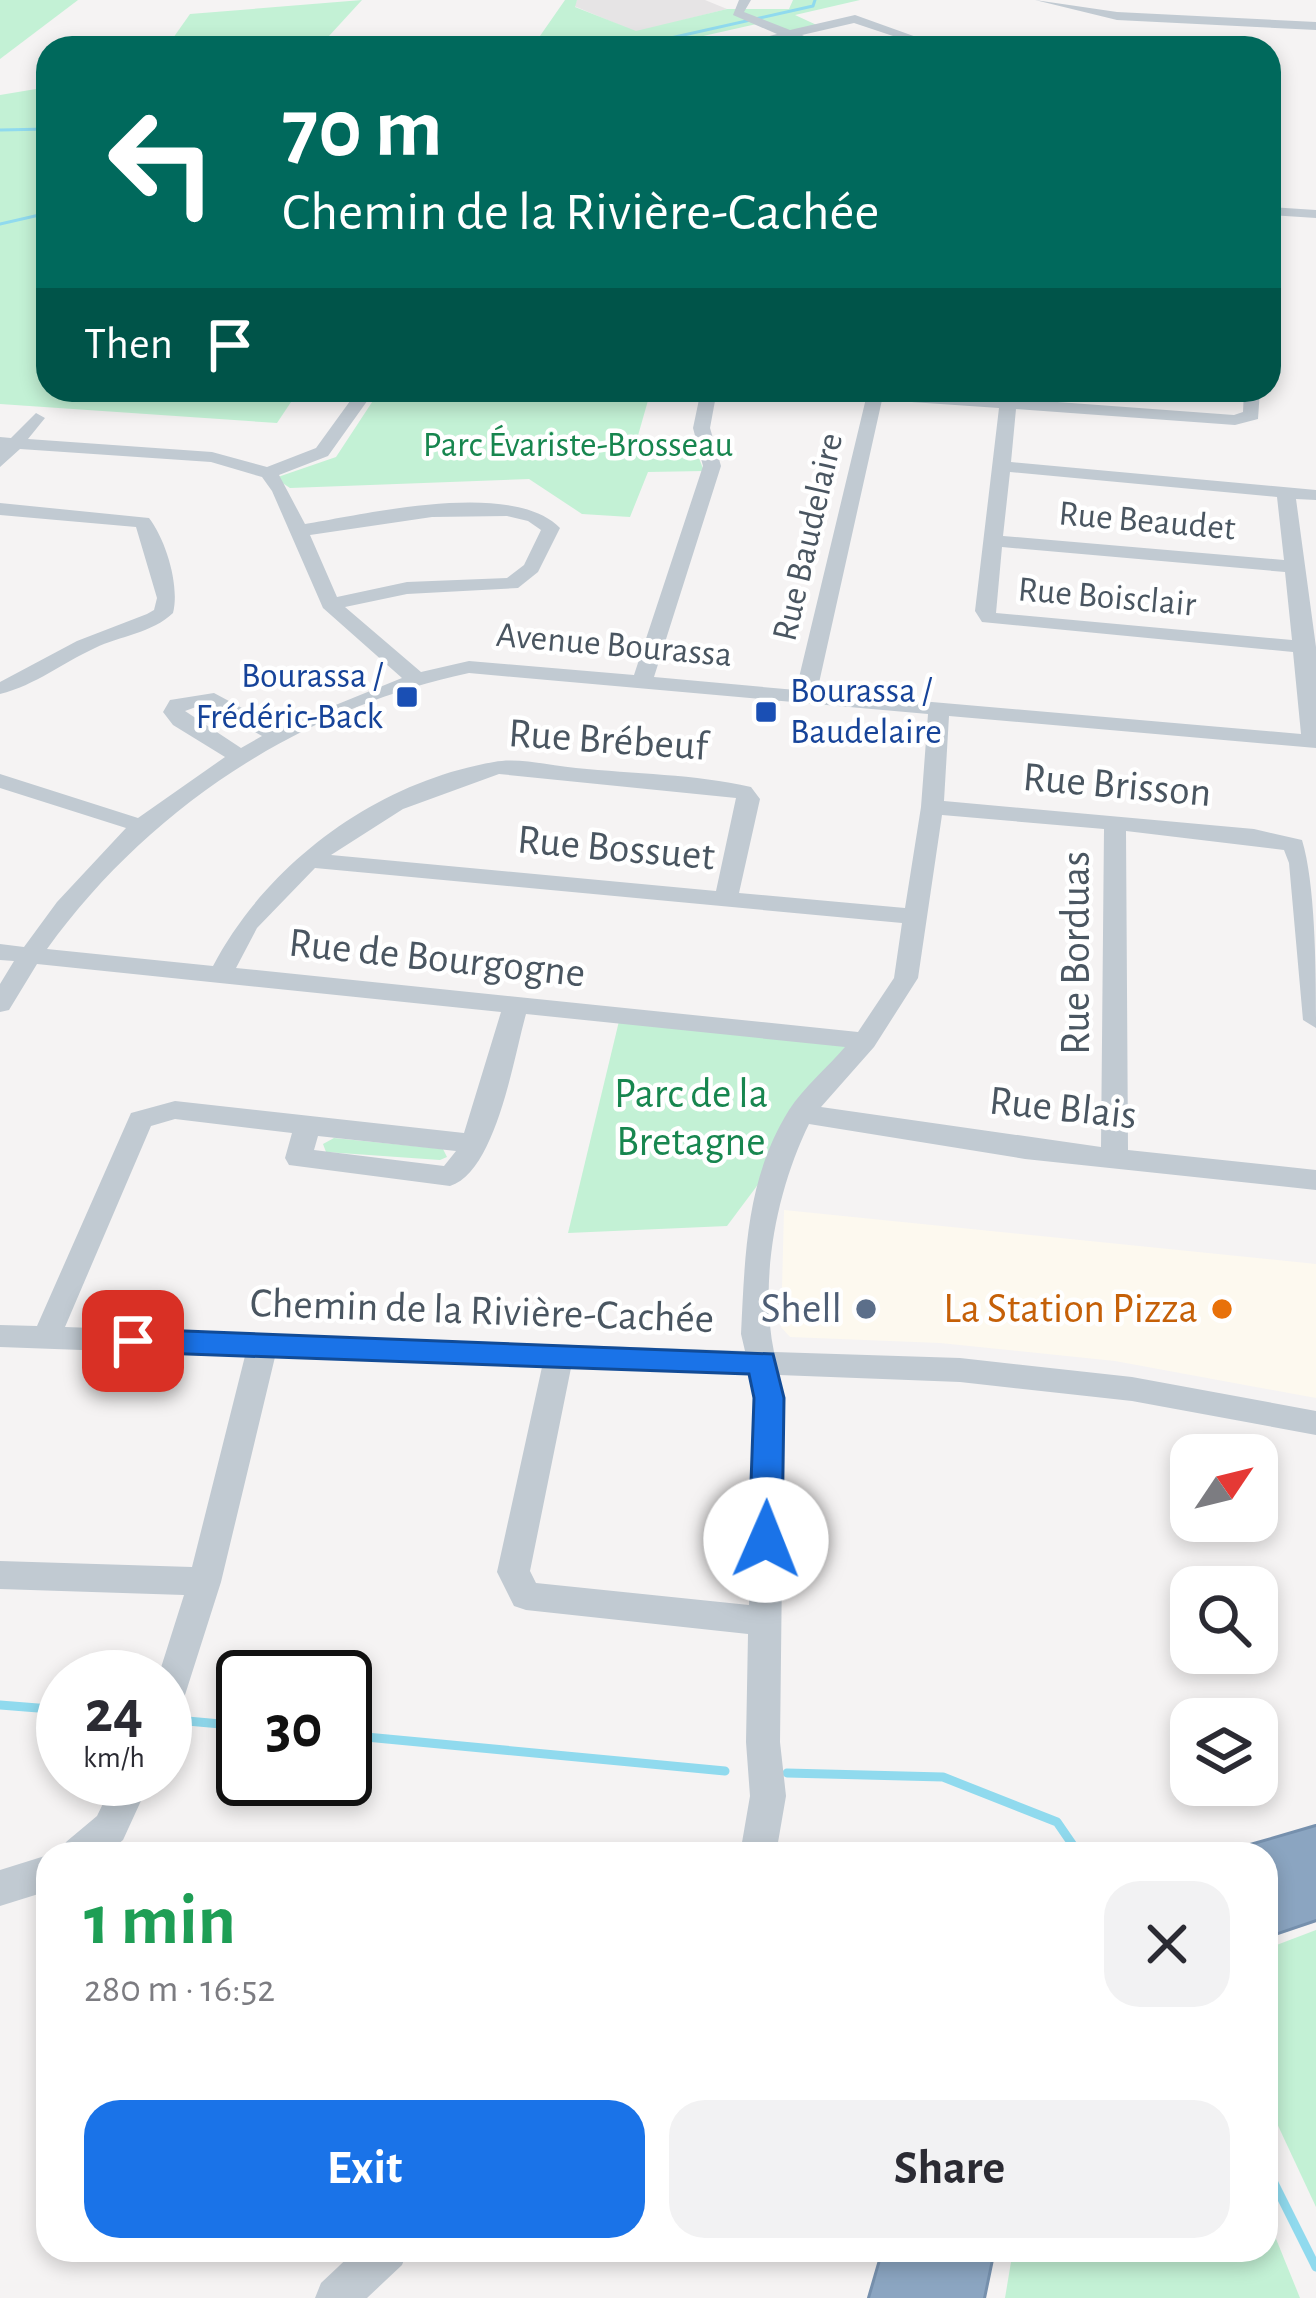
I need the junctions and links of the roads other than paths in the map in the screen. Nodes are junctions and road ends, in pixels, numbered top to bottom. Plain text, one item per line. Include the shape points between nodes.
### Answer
1 (745, 0) edge
2 (1041, 0) edge
3 (1110, 0) edge
4 (1096, 14) junction
5 (1316, 26) edge
6 (790, 34) junction
7 (781, 36) edge
8 (795, 36) edge
9 (908, 36) edge
10 (1281, 212) edge
11 (1316, 214) edge
12 (358, 402) edge
13 (704, 402) edge
14 (874, 402) edge
15 (1008, 402) edge
16 (1058, 402) edge
17 (1252, 402) edge
18 (36, 418) dead end
19 (8, 442) edge
20 (0, 462) edge
21 (1001, 466) junction
22 (268, 473) junction
23 (1286, 493) junction
24 (1316, 495) edge
25 (0, 509) edge
26 (298, 531) junction
27 (992, 541) junction
28 (1296, 567) junction
29 (329, 604) junction
30 (1306, 647) junction
31 (416, 679) junction
32 (641, 684) junction
33 (0, 688) edge
34 (805, 698) junction
35 (939, 708) junction
36 (276, 736) junction
37 (1314, 742) edge
38 (237, 754) junction
39 (0, 782) edge
40 (932, 807) junction
41 (1115, 824) junction
42 (138, 825) junction
43 (307, 860) junction
44 (728, 896) junction
45 (918, 917) junction
46 (0, 952) edge
47 (29, 954) junction
48 (221, 973) junction
49 (0, 1004) edge
50 (515, 1004) junction
51 (1316, 1020) edge
52 (866, 1041) junction
53 (801, 1113) junction
54 (1114, 1156) junction
55 (1316, 1180) edge
56 (0, 1336) edge
57 (46, 1338) junction
58 (263, 1345) junction
59 (559, 1355) junction
60 (762, 1362) junction
61 (1316, 1423) edge
62 (0, 1575) edge
63 (205, 1582) junction
64 (764, 1621) junction
65 (184, 1650) edge
66 (120, 1806) edge
67 (93, 1842) edge
68 (760, 1842) edge
69 (1316, 1852) edge
70 (1278, 1862) edge
71 (36, 1877) edge
72 (0, 1888) edge
73 (1316, 1893) edge
74 (1278, 1906) edge
75 (374, 2262) edge
76 (911, 2262) edge
77 (960, 2262) edge
78 (336, 2298) edge
79 (901, 2298) edge
80 (952, 2298) edge

1 - 6 street via 737,13
2 - 4 street
3 - 4 street
4 - 5 street
6 - 7 street
6 - 8 street
6 - 9 street via 862,19
10 - 11 street
12 - 22 street via 322,452
13 - 32 street via 700,436 712,466
14 - 34 street, Rue Baudelaire
15 - 21 street, Rue Boisclair
16 - 17 street via 1235,420 1252,415
18 - 19 street
19 - 20 street
19 - 22 street via 212,458
21 - 23 street
21 - 27 street, Rue Boisclair
22 - 26 street
23 - 24 street
23 - 28 street
25 - 33 street via 142,522 167,598 164,613 149,623
26 - 29 street
26 - 29 street via 461,511 526,512 551,528 523,580 407,588
27 - 28 street, Rue Beaudet
27 - 30 street, Rue Boisclair via 989,618
28 - 30 street
29 - 31 street
30 - 37 street
31 - 32 street, Avenue Bourassa via 469,667
31 - 36 street, Avenue Bourassa
32 - 34 street, Avenue Bourassa
34 - 35 street, Avenue Bourassa
35 - 37 street, Avenue Bourassa
35 - 40 street
36 - 38 street, Avenue Bourassa
36 - 38 street via 207,697 177,704 181,720
38 - 42 street, Avenue Bourassa
39 - 42 street
40 - 41 street, Rue Brisson
40 - 45 street
41 - 51 street, Rue Brisson via 1294,845
41 - 54 street, Rue Borduas
42 - 47 street, Avenue Bourassa via 75,890
43 - 44 street, Rue Bossuet
43 - 44 street, Rue Brébeuf via 465,773 521,769 743,792 749,799
43 - 48 street, Rue Brébeuf via 248,923
44 - 45 street, Rue Bossuet
45 - 52 street via 906,978
46 - 47 street, Rue de Bourgogne
47 - 48 street, Rue de Bourgogne
47 - 49 street, Avenue Bourassa
48 - 50 street, Rue de Bourgogne
50 - 52 street, Rue de Bourgogne
50 - 57 street via 474,1144 175,1109 140,1120
52 - 53 street
53 - 54 street, Rue Blais
53 - 60 street via 775,1165 760,1228
54 - 55 street, Rue Blais
56 - 57 street, Chemin de la Rivière-Cachée
57 - 58 street, Chemin de la Rivière-Cachée
58 - 59 street, Chemin de la Rivière-Cachée
58 - 63 street
59 - 60 street, Chemin de la Rivière-Cachée
59 - 64 street via 513,1572 526,1596
60 - 61 street, Chemin de la Rivière-Cachée via 1035,1377
60 - 64 street via 769,1398
62 - 63 street
63 - 65 street
64 - 68 street via 768,1796
66 - 67 street
69 - 70 highway
71 - 72 street
73 - 74 highway
75 - 78 street
76 - 79 highway
77 - 80 highway

